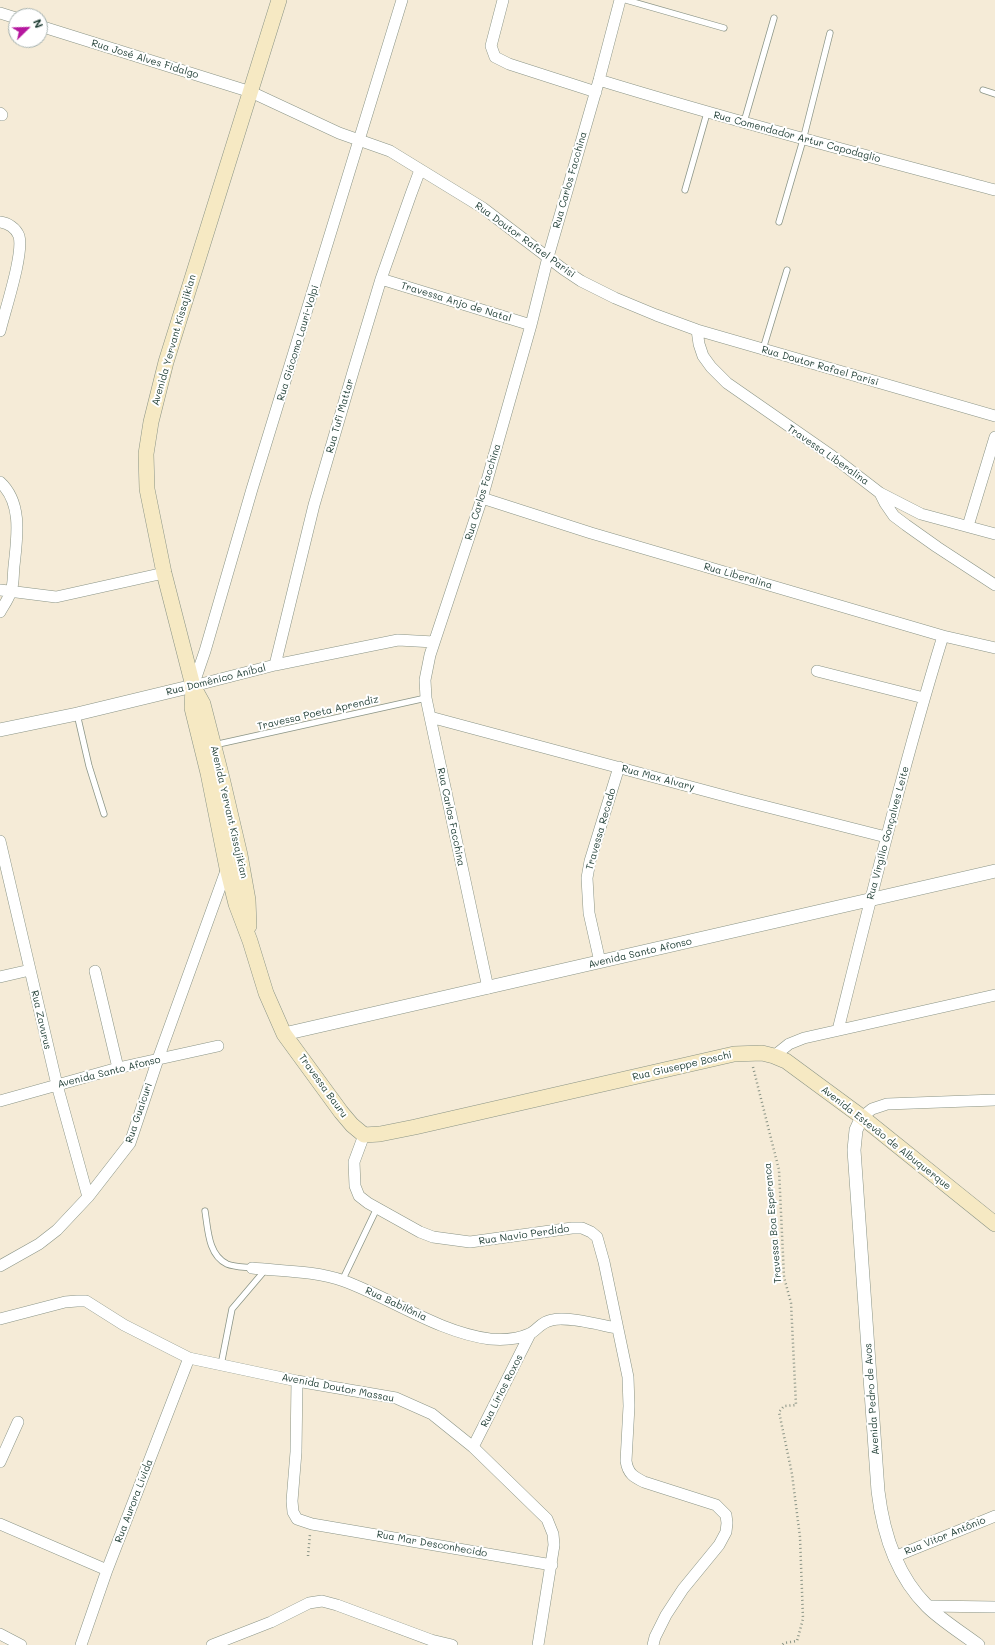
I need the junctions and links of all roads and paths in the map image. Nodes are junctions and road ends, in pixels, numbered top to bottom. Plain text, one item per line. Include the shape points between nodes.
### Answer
1 (279, 0) edge
2 (402, 0) edge
3 (503, 0) edge
4 (620, 0) edge
5 (626, 0) edge
6 (774, 18) dead end
7 (724, 28) dead end
8 (48, 29) edge
9 (830, 33) dead end
10 (600, 80) junction
11 (983, 90) dead end
12 (251, 92) junction
13 (596, 92) junction
14 (995, 94) edge
15 (707, 113) junction
16 (744, 122) junction
17 (360, 140) junction
18 (803, 140) junction
19 (420, 170) junction
20 (685, 190) dead end
21 (995, 190) edge
22 (0, 222) edge
23 (779, 222) dead end
24 (548, 257) junction
25 (787, 270) dead end
26 (381, 279) junction
27 (531, 325) junction
28 (697, 330) junction
29 (0, 331) edge
30 (763, 349) junction
31 (995, 416) edge
32 (995, 437) edge
33 (0, 482) edge
34 (880, 492) junction
35 (482, 498) junction
36 (968, 526) junction
37 (995, 534) edge
38 (164, 573) junction
39 (995, 584) edge
40 (0, 590) edge
41 (12, 590) junction
42 (0, 612) edge
43 (943, 636) junction
44 (434, 642) junction
45 (995, 648) edge
46 (275, 665) junction
47 (818, 671) dead end
48 (193, 686) junction
49 (426, 698) junction
50 (924, 698) junction
51 (77, 714) junction
52 (430, 717) junction
53 (0, 730) edge
54 (214, 745) junction
55 (619, 767) junction
56 (104, 814) dead end
57 (886, 836) junction
58 (0, 841) edge
59 (240, 855) junction
60 (227, 868) junction
61 (995, 871) edge
62 (870, 899) junction
63 (250, 941) junction
64 (600, 962) junction
65 (30, 970) junction
66 (95, 971) dead end
67 (0, 977) edge
68 (488, 988) junction
69 (995, 994) edge
70 (838, 1030) junction
71 (284, 1034) junction
72 (218, 1046) dead end
73 (750, 1053) junction
74 (774, 1056) junction
75 (158, 1059) junction
76 (118, 1068) junction
77 (57, 1085) junction
78 (995, 1100) edge
79 (0, 1101) edge
80 (862, 1117) junction
81 (364, 1135) junction
82 (88, 1197) junction
83 (377, 1208) junction
84 (205, 1211) dead end
85 (995, 1224) edge
86 (0, 1266) edge
87 (252, 1268) joint
88 (266, 1269) junction
89 (342, 1281) junction
90 (0, 1319) edge
91 (617, 1328) junction
92 (530, 1334) junction
93 (189, 1358) junction
94 (220, 1366) junction
95 (297, 1381) junction
96 (18, 1422) dead end
97 (473, 1447) junction
98 (0, 1462) edge
99 (995, 1516) edge
100 (0, 1524) edge
101 (312, 1524) junction
102 (308, 1556) dead end
103 (894, 1557) junction
104 (552, 1565) junction
105 (107, 1570) junction
106 (928, 1606) junction
107 (995, 1607) edge
108 (0, 1634) edge
109 (430, 1642) edge
110 (21, 1645) edge
111 (81, 1645) edge
112 (212, 1645) edge
113 (452, 1645) edge
114 (538, 1645) edge
115 (653, 1645) edge
116 (782, 1645) edge
117 (978, 1645) edge

1 - 12 main road, Avenida Yervant Kissajikian
2 - 17 street, Rua Giácomo Lauri-Volpi
3 - 13 street via 491,46 498,59 563,83
4 - 10 street, Rua Carlos Facchina
5 - 7 lane
6 - 16 lane
8 - 12 street, Rua José Alves Fidalgo
9 - 18 lane
10 - 13 street, Rua Carlos Facchina
10 - 15 street, Rua Comendador Artur Capodaglio
11 - 14 lane
12 - 17 street, Rua Doutor Rafael Parisi via 339,133
12 - 38 main road, Avenida Yervant Kissajikian via 166,362 151,422 146,454 147,489
13 - 24 street, Rua Carlos Facchina
15 - 16 street, Rua Comendador Artur Capodaglio
15 - 20 lane
16 - 18 street, Rua Comendador Artur Capodaglio
17 - 19 street, Rua Doutor Rafael Parisi via 402,157
17 - 48 street, Rua Giácomo Lauri-Volpi via 252,489 206,651
18 - 21 street, Rua Comendador Artur Capodaglio
18 - 23 lane
19 - 24 street, Rua Doutor Rafael Parisi via 483,208
19 - 26 street, Rua Tufi Mattar
22 - 29 street via 13,227 20,244 18,262
24 - 27 street, Rua Carlos Facchina
24 - 28 street, Rua Doutor Rafael Parisi via 581,281 615,298
25 - 30 lane
26 - 27 street, Travessa Anjo de Natal
26 - 46 street, Rua Tufi Mattar via 314,506
27 - 35 street, Rua Carlos Facchina
28 - 30 street, Rua Doutor Rafael Parisi
28 - 34 street, Travessa Liberalina via 703,356 727,383
30 - 31 street, Rua Doutor Rafael Parisi
32 - 36 street
33 - 41 street via 12,498 17,519
34 - 36 street, Travessa Liberalina via 920,514
34 - 39 street via 894,516 936,547
35 - 43 street, Rua Liberalina via 591,533
35 - 44 street, Rua Carlos Facchina
36 - 37 street, Travessa Liberalina
38 - 41 street via 56,597
38 - 48 main road, Avenida Yervant Kissajikian
40 - 41 street
41 - 42 street
43 - 45 street, Rua Liberalina
43 - 50 street, Rua Virgílio Gonçalves Leite
44 - 46 street, Rua Domênico Aníbal via 398,640
44 - 49 street, Rua Carlos Facchina via 425,680
46 - 48 street, Rua Domênico Aníbal
47 - 50 street
48 - 51 street, Rua Domênico Aníbal
48 - 54 main road, Avenida Yervant Kissajikian via 203,704
48 - 60 main road, Avenida Yervant Kissajikian via 192,708
49 - 52 street, Rua Carlos Facchina
49 - 54 lane, Travessa Poeta Aprendiz
50 - 57 street, Rua Virgílio Gonçalves Leite
51 - 53 street, Rua Domênico Aníbal
51 - 56 lane
52 - 55 street, Rua Max Alvary
52 - 68 street, Rua Carlos Facchina
54 - 59 main road, Avenida Yervant Kissajikian
55 - 57 street, Rua Max Alvary
55 - 64 street, Travessa Recado via 587,878 589,914
57 - 62 street, Rua Virgílio Gonçalves Leite
58 - 65 street, Rua Zavurus
59 - 60 street
59 - 63 main road, Avenida Yervant Kissajikian via 248,900
60 - 63 main road, Avenida Yervant Kissajikian via 236,904
60 - 75 street, Rua Guaicuri
61 - 62 street, Avenida Santo Afonso
62 - 64 street, Avenida Santo Afonso
62 - 70 street, Rua Virgílio Gonçalves Leite
63 - 71 main road, Avenida Yervant Kissajikian via 266,993
64 - 68 street, Avenida Santo Afonso
65 - 67 street
65 - 77 street, Rua Zavurus
66 - 76 street
68 - 71 street, Avenida Santo Afonso
69 - 70 street
70 - 74 street via 789,1044
71 - 81 main road, Travessa Bauru via 341,1112
72 - 75 street, Avenida Santo Afonso
73 - 74 main road, Rua Giuseppe Boschi
73 - 81 main road, Rua Giuseppe Boschi via 734,1054 415,1128
73 - 116 path, Travessa Boa Esperanca via 779,1170 784,1277 791,1303 796,1405 784,1406 779,1412 792,1474 800,1537 803,1619 798,1641
74 - 80 main road, Avenida Estevão de Albuquerque via 800,1071
75 - 76 street, Avenida Santo Afonso
75 - 82 street, Rua Guaicuri via 130,1143
76 - 77 street, Avenida Santo Afonso
77 - 79 street, Avenida Santo Afonso
77 - 82 street, Rua Zavurus
78 - 80 street via 887,1104 872,1109
80 - 85 main road, Avenida Estevão de Albuquerque
80 - 103 street, Avenida Pedro de Avos via 856,1130 854,1150 878,1491 881,1514
81 - 83 street, Rua Navio Perdido via 354,1162 355,1186 359,1196
82 - 86 street, Rua Guaicuri via 39,1244
83 - 89 lane
83 - 91 street, Rua Navio Perdido via 433,1237 470,1242 572,1228 592,1232 600,1246
84 - 87 lane, Rua Babilônia via 211,1243 221,1260 228,1264
87 - 88 street, Rua Babilônia
88 - 89 street, Rua Babilônia via 297,1271
88 - 94 lane via 232,1309
89 - 92 street, Rua Babilônia via 442,1325 471,1334 491,1339
90 - 93 street, Avenida Doutor Massau via 65,1302 86,1301 124,1325
91 - 92 street, Rua Babilônia via 564,1319 551,1320 539,1325
91 - 115 street, Rua Navio Perdido via 628,1377 626,1461 630,1473 634,1478 644,1482 716,1505 726,1515 727,1523 726,1532 719,1545 683,1589 666,1615
92 - 97 street, Rua Lírios Roxos
93 - 94 street, Avenida Doutor Massau
93 - 105 street, Rua Aurora Lívida
94 - 95 street, Avenida Doutor Massau
95 - 97 street, Avenida Doutor Massau via 396,1398 432,1414
95 - 101 street, Rua Mar Desconhecido via 293,1512 297,1519
96 - 98 street
97 - 104 street, Avenida Doutor Massau via 547,1519 553,1534
99 - 103 street, Rua Vitor Antônio
100 - 105 street
101 - 102 path
101 - 104 street, Rua Mar Desconhecido
103 - 106 street, Avenida Pedro de Avos via 909,1583
104 - 114 street, Avenida Doutor Massau
105 - 111 street, Rua Aurora Lívida
106 - 107 street
106 - 117 street, Avenida Pedro de Avos
108 - 110 street
109 - 112 street via 322,1601 309,1603 271,1622
109 - 113 street

